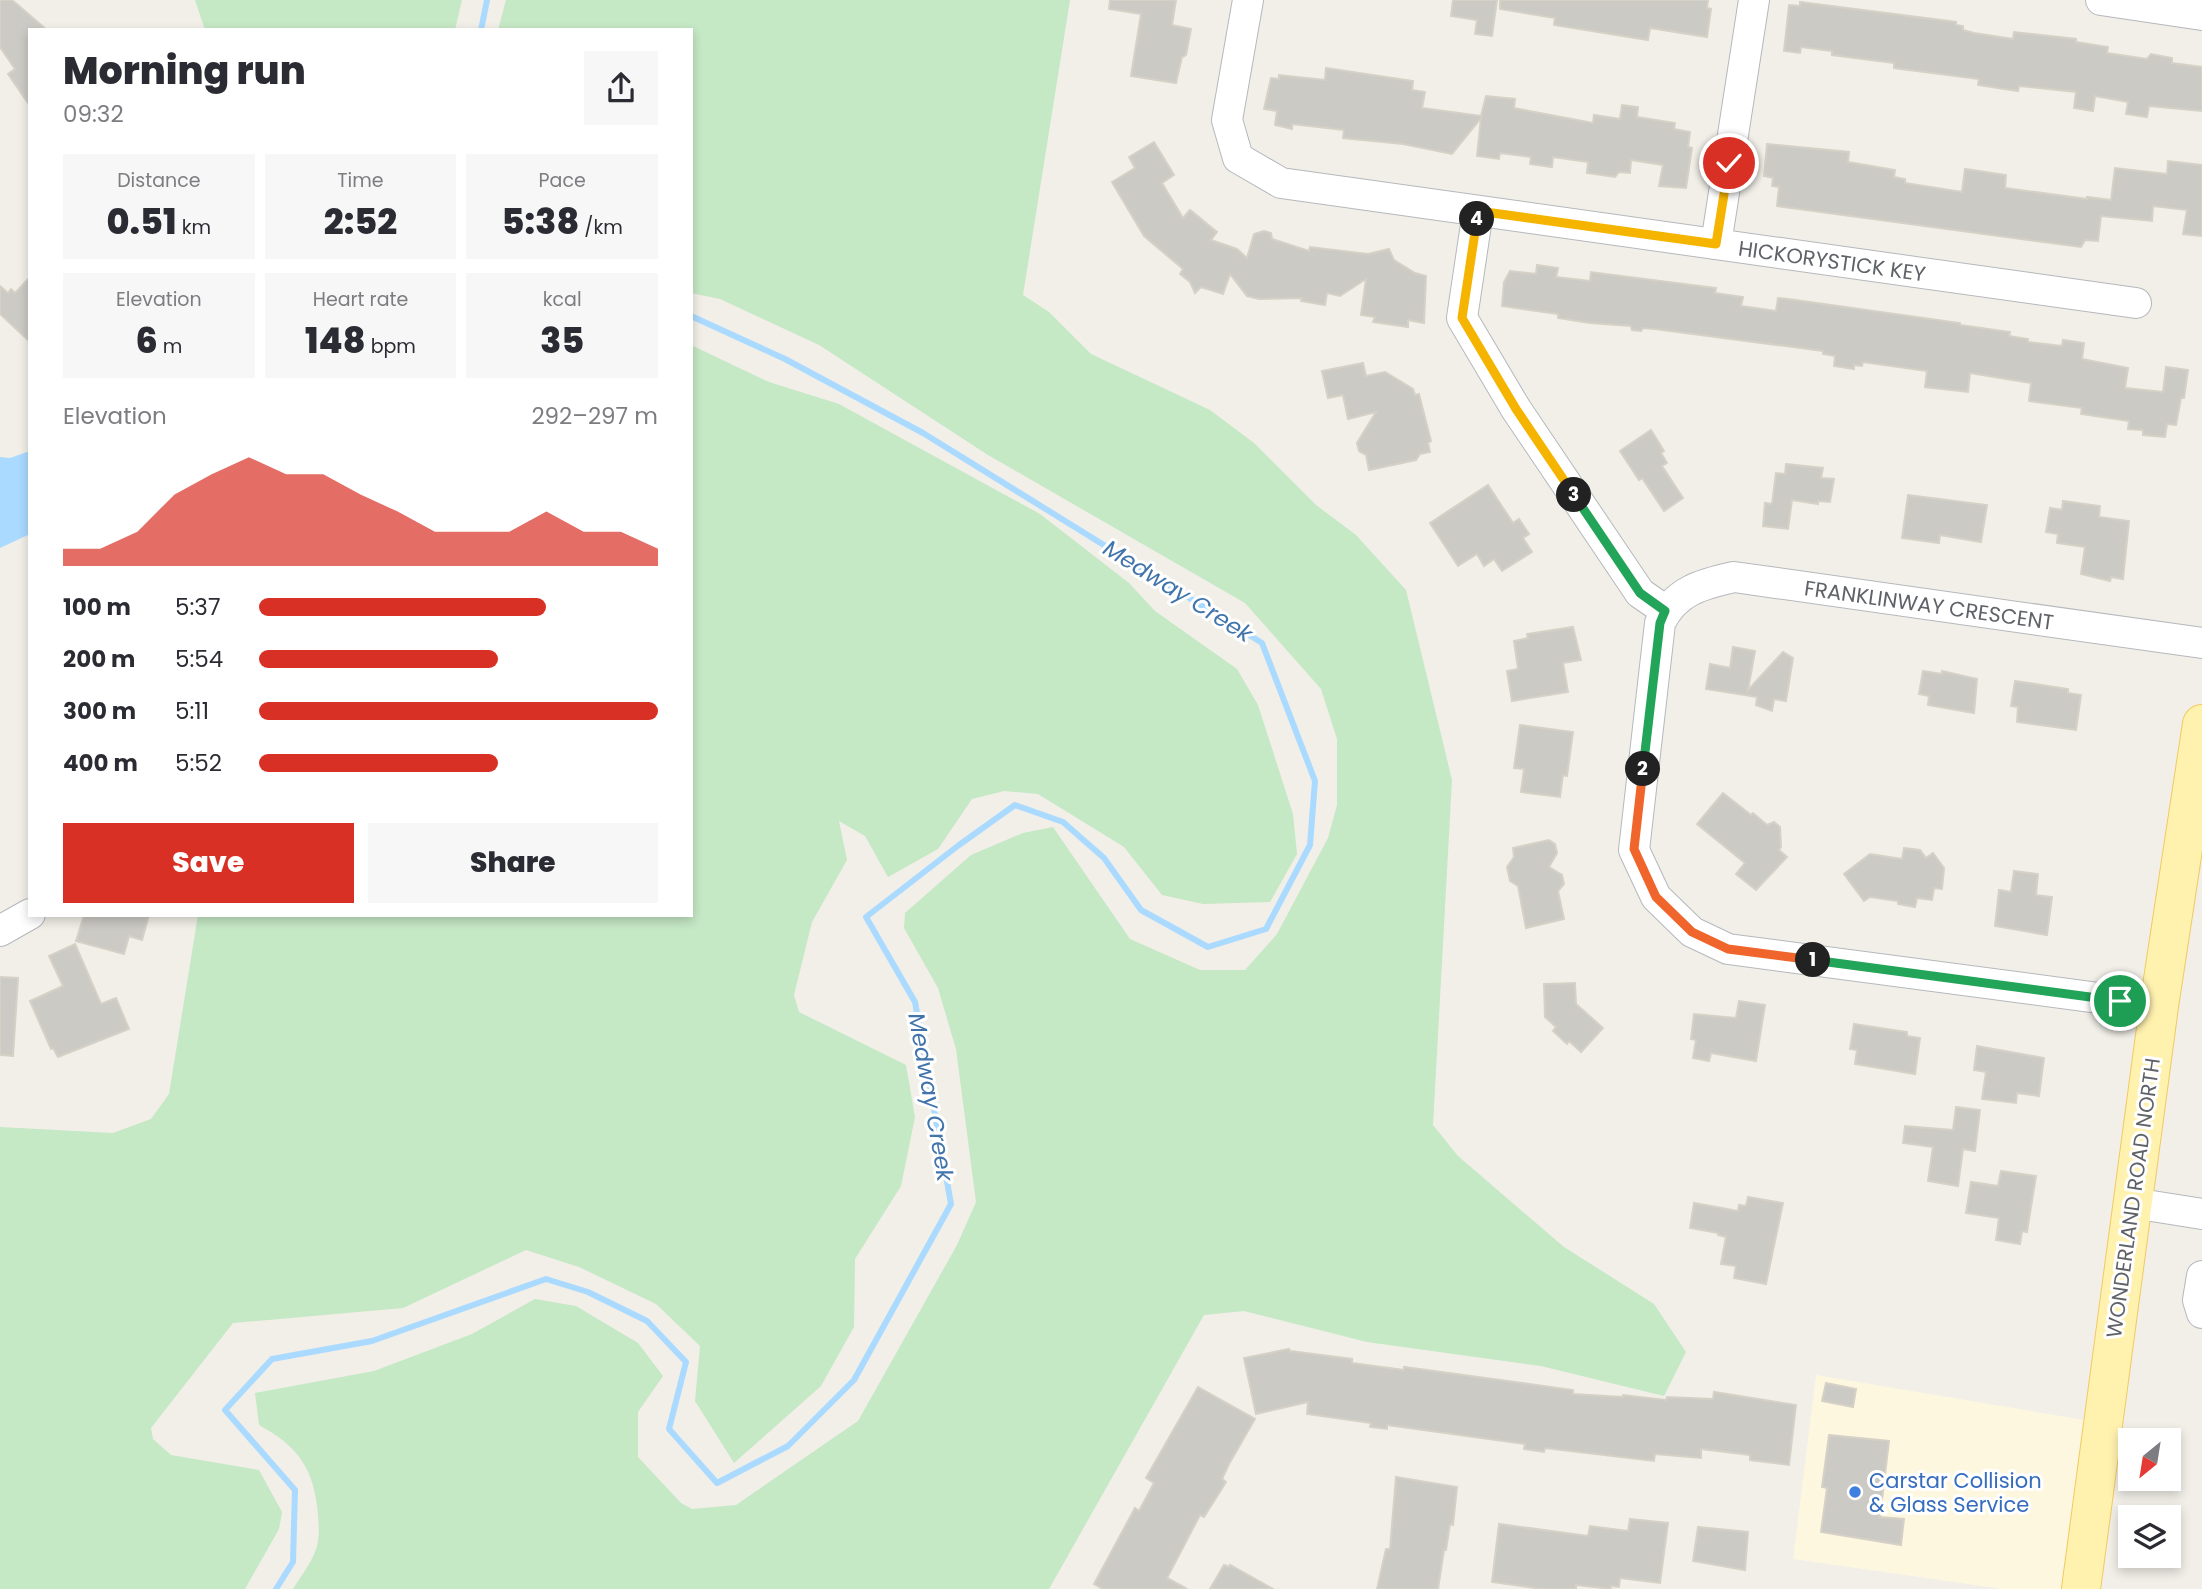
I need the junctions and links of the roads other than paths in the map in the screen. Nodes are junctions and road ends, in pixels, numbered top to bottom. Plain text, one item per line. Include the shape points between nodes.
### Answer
1 (1248, 0) edge
2 (1754, 0) edge
3 (2101, 0) edge
4 (2202, 15) edge
5 (1478, 211) junction
6 (1716, 244) junction
7 (2136, 303) dead end
8 (1665, 611) junction
9 (2202, 643) edge
10 (2202, 723) edge
11 (28, 915) edge
12 (0, 931) edge
13 (2158, 1006) junction
14 (2133, 1203) junction
15 (2202, 1214) edge
16 (2202, 1276) edge
17 (2202, 1313) edge
18 (2081, 1589) edge

1 - 5 street, HICKORYSTICK KEY via 1227,120 1238,158 1281,183
2 - 6 street
3 - 4 street
5 - 6 street, HICKORYSTICK KEY
5 - 8 street via 1462,318 1516,409 1640,593
6 - 7 street, HICKORYSTICK KEY
8 - 9 street, FRANKLINWAY CRESCENT via 1701,584 1734,577
8 - 13 street via 1634,849 1656,897 1692,932 1728,949
10 - 13 main road, WONDERLAND ROAD NORTH
11 - 12 street
13 - 14 main road, WONDERLAND ROAD NORTH
14 - 15 street
14 - 18 main road, WONDERLAND ROAD NORTH
16 - 17 street via 2198,1300

